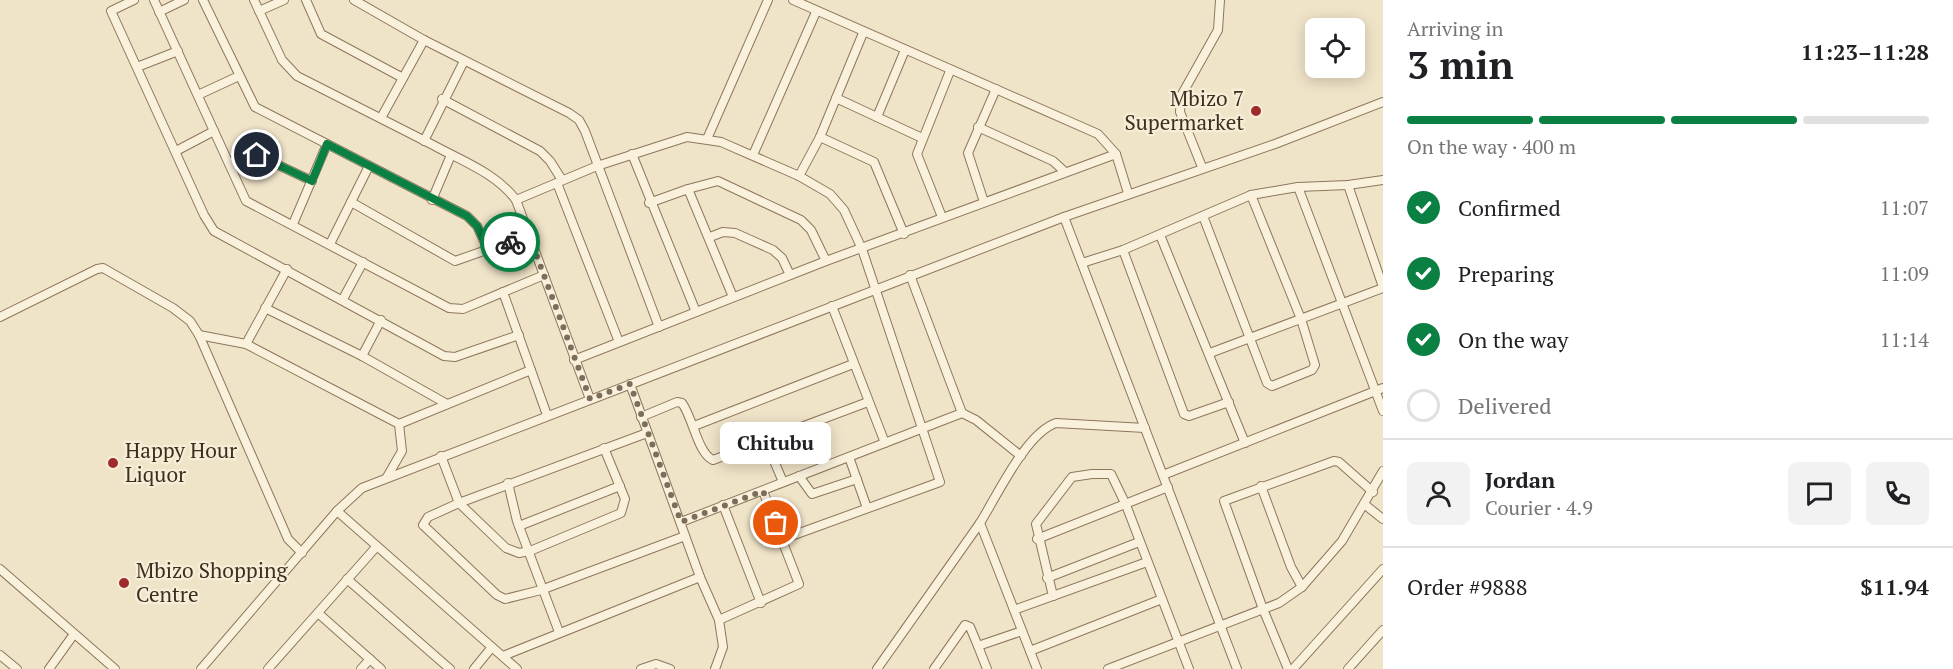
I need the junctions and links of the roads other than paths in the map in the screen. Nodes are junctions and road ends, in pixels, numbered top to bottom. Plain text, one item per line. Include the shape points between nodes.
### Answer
1 (134, 0) edge
2 (154, 0) edge
3 (184, 0) edge
4 (203, 0) edge
5 (254, 0) edge
6 (284, 0) edge
7 (306, 0) edge
8 (354, 0) edge
9 (768, 0) edge
10 (794, 0) edge
11 (1220, 0) edge
12 (259, 10) junction
13 (159, 12) junction
14 (816, 12) junction
15 (863, 33) junction
16 (424, 40) junction
17 (905, 50) junction
18 (178, 51) junction
19 (464, 61) junction
20 (137, 67) junction
21 (950, 71) junction
22 (239, 76) junction
23 (403, 78) junction
24 (996, 89) junction
25 (198, 95) junction
26 (836, 98) junction
27 (442, 99) junction
28 (1383, 102) edge
29 (877, 117) junction
30 (381, 118) junction
31 (978, 127) junction
32 (214, 131) junction
33 (820, 137) junction
34 (922, 138) junction
35 (707, 139) junction
36 (424, 141) junction
37 (327, 144) junction
38 (176, 151) junction
39 (632, 154) junction
40 (1116, 154) junction
41 (450, 155) junction
42 (753, 155) junction
43 (230, 163) junction
44 (369, 166) junction
45 (597, 166) junction
46 (1202, 167) junction
47 (1065, 172) junction
48 (799, 176) junction
49 (1383, 180) edge
50 (312, 181) junction
51 (560, 182) junction
52 (1348, 185) junction
53 (1298, 187) junction
54 (688, 189) junction
55 (1128, 193) junction
56 (1251, 195) junction
57 (432, 200) junction
58 (516, 200) junction
59 (351, 202) junction
60 (984, 202) junction
61 (650, 203) junction
62 (1203, 216) junction
63 (942, 217) junction
64 (1064, 217) junction
65 (293, 224) junction
66 (904, 234) junction
67 (529, 235) junction
68 (1160, 235) junction
69 (710, 237) junction
70 (330, 244) junction
71 (488, 249) junction
72 (862, 249) junction
73 (1124, 250) junction
74 (826, 261) junction
75 (363, 262) junction
76 (1082, 263) junction
77 (287, 269) junction
78 (544, 275) junction
79 (790, 275) junction
80 (910, 275) junction
81 (1383, 288) edge
82 (874, 289) junction
83 (503, 292) junction
84 (733, 297) junction
85 (343, 299) junction
86 (1342, 303) junction
87 (832, 306) junction
88 (265, 308) junction
89 (696, 312) junction
90 (0, 317) edge
91 (1301, 319) junction
92 (381, 320) junction
93 (659, 327) junction
94 (200, 335) junction
95 (519, 335) junction
96 (1250, 338) junction
97 (619, 342) junction
98 (246, 344) junction
99 (1210, 353) junction
100 (362, 356) junction
101 (574, 360) junction
102 (853, 364) junction
103 (531, 370) junction
104 (630, 384) junction
105 (1379, 389) edge
106 (590, 399) junction
107 (868, 402) junction
108 (1229, 402) junction
109 (447, 404) junction
110 (1383, 411) edge
111 (962, 413) junction
112 (547, 415) junction
113 (641, 417) junction
114 (399, 424) junction
115 (694, 426) junction
116 (923, 428) junction
117 (1145, 428) junction
118 (647, 433) junction
119 (766, 442) junction
120 (885, 443) junction
121 (1245, 443) junction
122 (604, 447) junction
123 (441, 456) junction
124 (1021, 456) junction
125 (849, 457) junction
126 (1383, 471) edge
127 (1163, 475) junction
128 (799, 476) junction
129 (387, 477) junction
130 (857, 479) junction
131 (508, 483) junction
132 (783, 483) junction
133 (620, 486) junction
134 (1261, 486) junction
135 (1168, 487) junction
136 (763, 491) junction
137 (1373, 492) junction
138 (459, 503) junction
139 (1364, 504) junction
140 (723, 505) junction
141 (1126, 505) junction
142 (867, 508) junction
143 (337, 511) junction
144 (1383, 519) edge
145 (681, 522) junction
146 (980, 523) junction
147 (519, 526) junction
148 (685, 536) junction
149 (783, 539) junction
150 (1037, 539) junction
151 (1139, 542) junction
152 (377, 546) junction
153 (530, 551) junction
154 (302, 553) junction
155 (1147, 562) junction
156 (0, 569) edge
157 (1383, 569) edge
158 (700, 577) junction
159 (1047, 578) junction
160 (347, 579) junction
161 (1302, 587) junction
162 (541, 590) junction
163 (1053, 596) junction
164 (1162, 599) junction
165 (761, 603) junction
166 (1263, 609) junction
167 (1014, 610) junction
168 (318, 613) junction
169 (719, 620) junction
170 (1221, 626) junction
171 (1383, 630) edge
172 (1022, 631) junction
173 (559, 632) junction
174 (74, 634) junction
175 (1179, 642) junction
176 (978, 646) junction
177 (492, 647) junction
178 (1030, 651) junction
179 (0, 655) edge
180 (503, 656) junction
181 (369, 659) junction
182 (17, 669) edge
183 (49, 669) edge
184 (115, 669) edge
185 (201, 669) edge
186 (267, 669) edge
187 (361, 669) edge
188 (381, 669) edge
189 (450, 669) edge
190 (474, 669) edge
191 (517, 669) edge
192 (641, 669) edge
193 (670, 669) edge
194 (715, 669) edge
195 (877, 669) edge
196 (934, 669) edge
197 (987, 669) edge
198 (1037, 669) edge
199 (1108, 669) edge
200 (1189, 669) edge
201 (1237, 669) edge
202 (1288, 669) edge
203 (1293, 669) edge
204 (1348, 669) edge

1 - 20 street via 111,11
2 - 13 street
3 - 13 street
4 - 22 street
5 - 12 street
6 - 12 street
7 - 23 street via 321,34
8 - 16 street
9 - 35 street
10 - 14 street
11 - 46 street via 1218,30 1181,96 1180,105
12 - 30 street via 287,69
13 - 18 street
14 - 15 street
14 - 42 street
15 - 17 street
15 - 26 street
16 - 19 street
16 - 23 street
17 - 21 street
17 - 29 street
18 - 20 street
18 - 25 street
19 - 27 street
19 - 45 street via 579,120
20 - 38 street
21 - 24 street
21 - 34 street
22 - 25 street
22 - 37 street via 255,107
23 - 30 street
24 - 31 street
24 - 40 street via 1098,134
25 - 32 street
26 - 29 street
26 - 33 street
27 - 36 street
27 - 51 street via 540,151
28 - 46 street via 1275,144
29 - 34 street
30 - 36 street
31 - 47 street via 1053,161
31 - 60 street via 968,159
32 - 38 street
32 - 43 street
33 - 48 street
33 - 66 street via 874,162
34 - 63 street via 917,160
35 - 39 street via 687,137
35 - 42 street
36 - 41 street
37 - 44 street
37 - 50 street
38 - 77 street via 214,231
39 - 45 street
39 - 61 street
40 - 47 street
40 - 55 street
41 - 57 street
41 - 58 street via 496,179
42 - 48 street
43 - 50 street via 257,155
43 - 65 street via 246,201
44 - 57 street
44 - 59 street
45 - 51 street
45 - 93 street
46 - 55 street
47 - 60 street
48 - 72 street via 836,199
49 - 52 street
50 - 65 street
51 - 58 street
51 - 97 street
52 - 53 street
52 - 81 street
53 - 56 street
53 - 86 street
54 - 61 street
54 - 69 street
54 - 74 street via 718,181 801,220 811,230
55 - 64 street
56 - 62 street
56 - 91 street
57 - 71 street via 474,221
58 - 67 street
59 - 70 street
59 - 71 street via 455,261
60 - 63 street
61 - 89 street
62 - 68 street
62 - 96 street
63 - 66 street
64 - 76 street
64 - 80 street
65 - 70 street
66 - 72 street
67 - 71 street
67 - 78 street
68 - 73 street
68 - 99 street
69 - 79 street via 735,233 773,249
69 - 84 street
70 - 75 street
72 - 74 street
72 - 82 street
73 - 76 street
73 - 108 street via 1184,414 1189,416
74 - 79 street
75 - 83 street via 448,308 463,309
75 - 85 street
76 - 117 street
77 - 85 street
77 - 88 street
78 - 83 street
78 - 101 street
79 - 84 street
80 - 82 street
80 - 111 street
81 - 86 street
82 - 87 street
82 - 116 street
83 - 95 street
84 - 89 street
85 - 92 street
86 - 91 street
86 - 105 street
87 - 102 street
87 - 104 street
88 - 98 street
88 - 100 street
89 - 93 street
90 - 94 street via 103,268 174,308
91 - 96 street
91 - 96 street via 1314,368 1272,386 1267,383
92 - 95 street via 450,358
92 - 100 street
93 - 97 street
94 - 98 street
94 - 154 street via 288,539
95 - 103 street
96 - 99 street
97 - 101 street
98 - 114 street
99 - 108 street
100 - 109 street
101 - 106 street
102 - 107 street
102 - 115 street
103 - 109 street
103 - 112 street
104 - 106 street
104 - 113 street
105 - 110 street
105 - 121 street
106 - 112 street
107 - 119 street
107 - 120 street
108 - 121 street
109 - 114 street
111 - 116 street
111 - 124 street
112 - 123 street
113 - 115 street via 677,402 686,409
113 - 118 street
114 - 129 street via 402,451
115 - 119 street via 704,453 712,460
116 - 120 street
116 - 142 street via 940,482
117 - 124 street via 1056,423 1043,428
117 - 127 street
118 - 122 street
118 - 145 street
119 - 132 street
120 - 125 street
121 - 127 street
122 - 131 street
122 - 133 street
123 - 129 street
123 - 138 street
124 - 146 street
125 - 128 street
125 - 130 street
126 - 137 street
127 - 135 street
128 - 130 street via 812,494
128 - 132 street
129 - 143 street via 362,488
130 - 142 street
131 - 138 street
131 - 147 street
132 - 136 street
133 - 147 street
133 - 153 street via 625,504 617,516
134 - 137 street via 1334,461
134 - 161 street
134 - 166 street via 1227,498 1224,504
135 - 141 street
135 - 170 street
136 - 140 street
136 - 149 street
137 - 139 street
138 - 153 street via 506,548 519,553
138 - 162 street via 423,520 425,529 497,596 513,600
139 - 144 street
139 - 161 street via 1342,542
140 - 145 street
140 - 165 street
141 - 150 street
141 - 150 street via 1111,474 1075,476 1037,520
141 - 151 street
142 - 149 street
143 - 152 street
143 - 154 street
145 - 148 street
146 - 167 street
146 - 195 street
147 - 153 street
148 - 158 street
148 - 162 street
149 - 165 street via 799,584
150 - 159 street
151 - 155 street
151 - 159 street
152 - 160 street
152 - 177 street
153 - 162 street
154 - 185 street
155 - 163 street
155 - 164 street
156 - 174 street
157 - 203 street
158 - 169 street
158 - 173 street
159 - 163 street
160 - 168 street
160 - 189 street
161 - 166 street
162 - 173 street
163 - 167 street
164 - 175 street
164 - 178 street
165 - 169 street
166 - 170 street
166 - 202 street
167 - 172 street
168 - 181 street
168 - 186 street
169 - 194 street via 724,643
170 - 175 street
170 - 201 street
171 - 204 street
172 - 176 street
172 - 178 street
173 - 180 street
174 - 183 street
174 - 184 street
175 - 199 street
175 - 200 street
176 - 196 street via 970,627 963,626
176 - 197 street
177 - 180 street
177 - 190 street
178 - 198 street
179 - 182 street
180 - 191 street
181 - 187 street
181 - 188 street
192 - 193 street via 656,664

